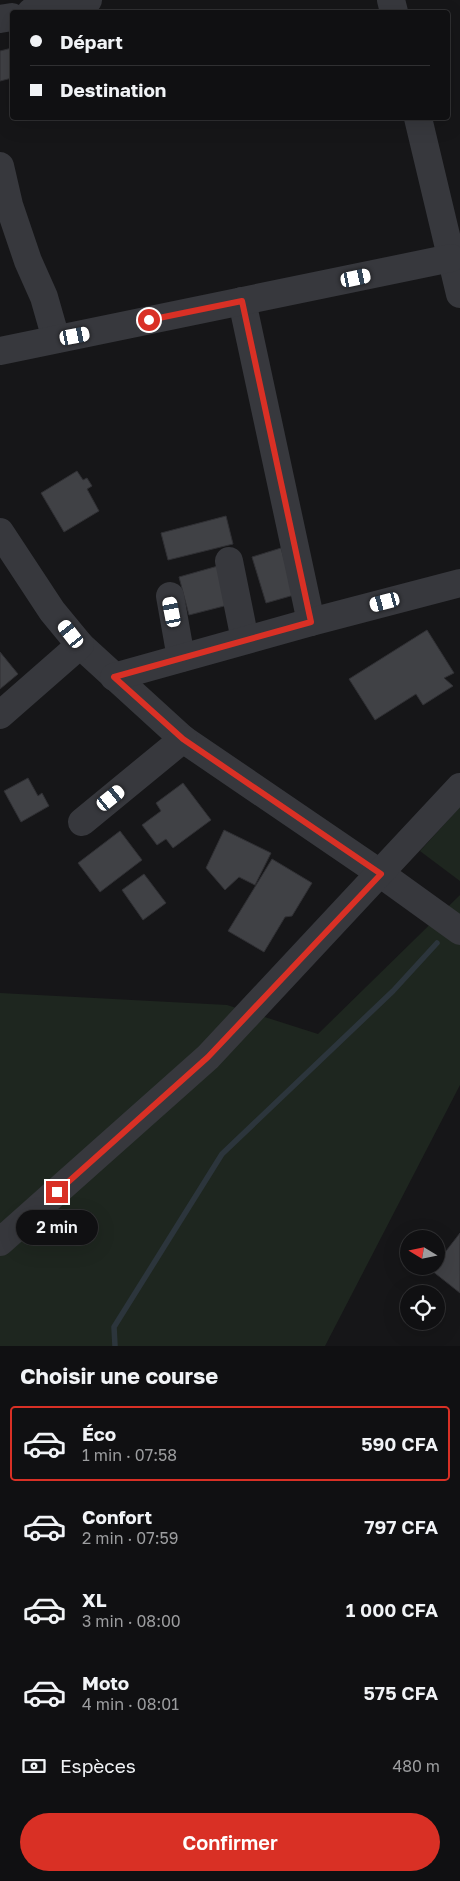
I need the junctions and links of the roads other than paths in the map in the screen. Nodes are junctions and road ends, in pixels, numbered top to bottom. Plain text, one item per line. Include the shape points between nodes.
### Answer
1 (88, 0) edge
2 (40, 10) edge
3 (418, 120) edge
4 (0, 166) edge
5 (451, 258) junction
6 (460, 294) edge
7 (242, 301) junction
8 (56, 340) junction
9 (0, 351) edge
10 (0, 532) edge
11 (229, 561) dead end
12 (460, 583) edge
13 (170, 596) dead end
14 (311, 622) junction
15 (245, 640) junction
16 (80, 645) junction
17 (181, 658) junction
18 (114, 677) junction
19 (0, 715) edge
20 (183, 739) junction
21 (460, 787) edge
22 (82, 822) dead end
23 (381, 874) junction
24 (460, 931) edge
25 (0, 1242) edge

1 - 2 street
3 - 5 street
4 - 8 street via 9,205 44,297
5 - 6 street
5 - 7 street
7 - 8 street
7 - 14 street
8 - 9 street
10 - 16 street via 52,611
11 - 15 street
12 - 14 street
13 - 17 street
14 - 15 street
15 - 17 street
16 - 18 street
16 - 19 street
17 - 18 street
18 - 20 street
20 - 22 street
20 - 23 street
21 - 23 street
23 - 24 street
23 - 25 street via 208,1057

